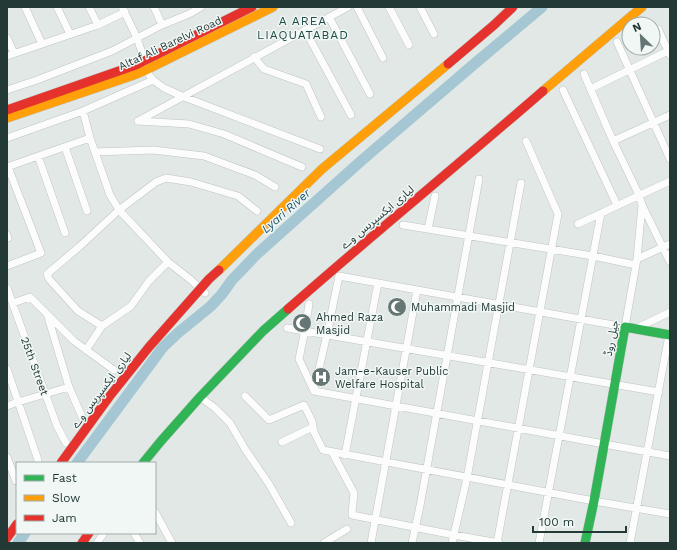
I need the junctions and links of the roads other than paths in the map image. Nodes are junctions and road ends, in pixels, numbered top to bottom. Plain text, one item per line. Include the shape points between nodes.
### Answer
1 (25, 7) edge
2 (57, 7) edge
3 (89, 7) edge
4 (154, 7) edge
5 (185, 7) edge
6 (201, 7) edge
7 (252, 7) edge
8 (273, 7) edge
9 (348, 7) edge
10 (357, 7) edge
11 (389, 7) edge
12 (420, 7) edge
13 (513, 7) edge
14 (642, 7) edge
15 (124, 9) edge
16 (188, 14) junction
17 (329, 17) junction
18 (98, 24) junction
19 (162, 25) junction
20 (305, 30) junction
21 (70, 34) junction
22 (434, 34) dead end
23 (661, 36) edge
24 (7, 38) edge
25 (137, 38) junction
26 (617, 42) dead end
27 (42, 44) junction
28 (409, 44) dead end
29 (669, 53) edge
30 (11, 54) edge
31 (254, 57) junction
32 (383, 58) dead end
33 (145, 66) junction
34 (630, 70) junction
35 (584, 74) dead end
36 (153, 80) junction
37 (590, 88) junction
38 (7, 90) edge
39 (563, 90) dead end
40 (370, 94) dead end
41 (184, 97) junction
42 (7, 110) edge
43 (83, 112) junction
44 (351, 115) dead end
45 (670, 115) edge
46 (321, 117) dead end
47 (7, 118) edge
48 (653, 122) junction
49 (7, 138) edge
50 (90, 138) junction
51 (526, 141) dead end
52 (613, 141) junction
53 (65, 147) junction
54 (320, 149) dead end
55 (95, 152) junction
56 (38, 156) junction
57 (670, 159) edge
58 (8, 167) edge
59 (302, 167) dead end
60 (479, 178) dead end
61 (670, 181) edge
62 (520, 183) dead end
63 (275, 187) dead end
64 (639, 195) junction
65 (435, 196) dead end
66 (642, 205) junction
67 (617, 206) junction
68 (119, 210) junction
69 (87, 211) dead end
70 (257, 211) dead end
71 (601, 213) junction
72 (578, 224) dead end
73 (404, 225) dead end
74 (428, 229) junction
75 (65, 233) dead end
76 (468, 235) junction
77 (510, 243) junction
78 (670, 244) edge
79 (663, 247) junction
80 (551, 250) junction
81 (593, 256) junction
82 (168, 262) junction
83 (637, 262) junction
84 (670, 262) edge
85 (7, 266) edge
86 (378, 283) junction
87 (7, 288) edge
88 (417, 290) junction
89 (205, 293) dead end
90 (457, 297) junction
91 (13, 303) junction
92 (309, 304) dead end
93 (498, 305) junction
94 (540, 312) junction
95 (670, 312) edge
96 (48, 315) junction
97 (581, 319) junction
98 (102, 326) junction
99 (625, 327) junction
100 (287, 328) dead end
101 (635, 329) junction
102 (305, 330) junction
103 (327, 334) junction
104 (670, 335) edge
105 (367, 341) junction
106 (406, 348) junction
107 (86, 350) junction
108 (447, 355) junction
109 (488, 362) junction
110 (7, 370) edge
111 (114, 370) dead end
112 (529, 370) junction
113 (570, 377) junction
114 (614, 384) junction
115 (69, 387) junction
116 (314, 391) junction
117 (659, 392) junction
118 (45, 394) junction
119 (245, 396) dead end
120 (200, 397) junction
121 (356, 398) junction
122 (18, 402) junction
123 (7, 406) edge
124 (396, 406) junction
125 (436, 413) junction
126 (83, 419) dead end
127 (477, 420) junction
128 (313, 427) junction
129 (518, 428) junction
130 (559, 436) junction
131 (282, 442) dead end
132 (66, 443) dead end
133 (604, 444) junction
134 (332, 452) junction
135 (648, 452) junction
136 (345, 454) junction
137 (670, 456) edge
138 (7, 457) edge
139 (38, 460) dead end
140 (62, 462) edge
141 (144, 462) edge
142 (386, 462) junction
143 (426, 470) junction
144 (467, 478) junction
145 (16, 481) edge
146 (508, 485) junction
147 (549, 493) junction
148 (594, 501) junction
149 (637, 509) junction
150 (156, 514) edge
151 (670, 514) edge
152 (375, 520) junction
153 (291, 522) dead end
154 (16, 525) edge
155 (414, 527) junction
156 (347, 529) dead end
157 (89, 534) edge
158 (103, 534) edge
159 (135, 534) edge
160 (454, 535) junction
161 (7, 538) edge
162 (82, 543) edge
163 (98, 543) edge
164 (140, 543) edge
165 (172, 543) edge
166 (325, 543) edge
167 (371, 543) edge
168 (412, 543) edge
169 (452, 543) edge
170 (498, 543) edge
171 (539, 543) edge
172 (585, 543) edge
173 (630, 543) edge

1 - 27 street
2 - 21 street
3 - 18 street
4 - 19 street
5 - 16 street
6 - 16 street
7 - 33 main road, Altaf Ali Barelvi Road
8 - 33 main road, Altaf Ali Barelvi Road
9 - 17 street
10 - 32 street
11 - 28 street
12 - 22 street
13 - 140 main road, لیاری ایکسپریس وے, bridge via 322,169 209,279 149,347
14 - 120 main road, لیاری ایکسپریس وے via 284,312
15 - 18 street
15 - 25 street
16 - 19 street
17 - 20 street
17 - 40 street
18 - 21 street
19 - 25 street
20 - 31 street
20 - 44 street
21 - 27 street
23 - 29 street
24 - 30 street
25 - 33 street
25 - 38 street via 112,51
26 - 34 street
27 - 30 street
29 - 34 street
31 - 41 street
31 - 46 street via 264,68 306,84
33 - 36 street
33 - 42 main road, Altaf Ali Barelvi Road via 136,65
33 - 47 main road, Altaf Ali Barelvi Road via 134,75
34 - 37 street
34 - 48 street
35 - 37 street, جیل روڈ
36 - 41 street
36 - 43 street
37 - 52 street, جیل روڈ
39 - 67 street
41 - 54 street
41 - 59 street via 138,121 189,124 224,134
43 - 49 street
43 - 50 street
45 - 48 street
48 - 52 street
48 - 57 street
50 - 53 street
50 - 55 street
51 - 80 street via 558,214
52 - 64 street, جیل روڈ
53 - 56 street
53 - 69 street
55 - 63 street via 153,150 204,156 254,175
55 - 68 street via 110,195
56 - 58 street
56 - 75 street
58 - 85 street via 40,253
60 - 76 street
61 - 64 street
62 - 77 street
64 - 66 street, جیل روڈ
64 - 67 street
65 - 74 street
66 - 79 street
66 - 83 street, جیل روڈ
67 - 71 street
68 - 70 street via 156,182 166,178 191,182 238,196
68 - 82 street
68 - 98 street via 47,274 78,311
71 - 72 street
71 - 81 street
73 - 74 street
74 - 76 street
76 - 77 street
76 - 90 street
77 - 80 street
77 - 93 street
78 - 79 street
79 - 83 street
79 - 84 street
80 - 81 street
80 - 94 street
81 - 83 street
81 - 97 street
82 - 89 street
82 - 98 street via 149,281 131,306
83 - 99 street, جیل روڈ
86 - 88 street
86 - 103 street via 339,276
86 - 105 street
87 - 91 street, 25th Street
88 - 90 street
88 - 106 street
90 - 93 street
90 - 108 street
91 - 96 street via 30,297
91 - 118 street, 25th Street
92 - 102 street
93 - 94 street
93 - 109 street
94 - 97 street
94 - 112 street
95 - 101 street
96 - 107 street
96 - 115 street
97 - 99 street
97 - 113 street
98 - 107 street
99 - 101 main road
99 - 114 main road, جیل روڈ
100 - 102 street
101 - 104 main road
102 - 103 street
102 - 116 street via 299,359
103 - 105 street
103 - 116 street
104 - 117 street
105 - 106 street
105 - 121 street
106 - 108 street
106 - 124 street
107 - 111 street
108 - 109 street
108 - 125 street
109 - 112 street
109 - 127 street
110 - 122 street
112 - 113 street
112 - 129 street
113 - 114 street
113 - 130 street
114 - 117 street
114 - 133 main road, جیل روڈ
115 - 118 street
115 - 126 street
116 - 121 street
117 - 135 street
118 - 122 street
118 - 132 street, 25th Street
119 - 128 street via 269,420 304,405
120 - 141 main road, لیاری ایکسپریس وے
120 - 153 street via 230,423
121 - 124 street
121 - 136 street
122 - 123 street
122 - 139 street
124 - 125 street
124 - 142 street
125 - 127 street
125 - 143 street
127 - 129 street
127 - 144 street
128 - 131 street
128 - 134 street via 323,450
129 - 130 street
129 - 146 street
130 - 133 street
130 - 147 street
133 - 135 street
133 - 148 main road, جیل روڈ
134 - 136 street
134 - 152 street via 354,493 352,515
135 - 137 street
135 - 149 street
136 - 142 street
138 - 145 street
142 - 143 street
142 - 152 street
143 - 144 street
143 - 155 street
144 - 146 street
144 - 160 street
146 - 147 street
146 - 170 street
147 - 148 street
147 - 171 street
148 - 149 street
148 - 172 main road, جیل روڈ
149 - 151 street
149 - 173 street
150 - 165 street
152 - 155 street
152 - 167 street
154 - 161 main road
155 - 160 street
155 - 168 street
156 - 166 street
157 - 162 main road
158 - 163 street
159 - 164 street
160 - 169 street
160 - 170 street

